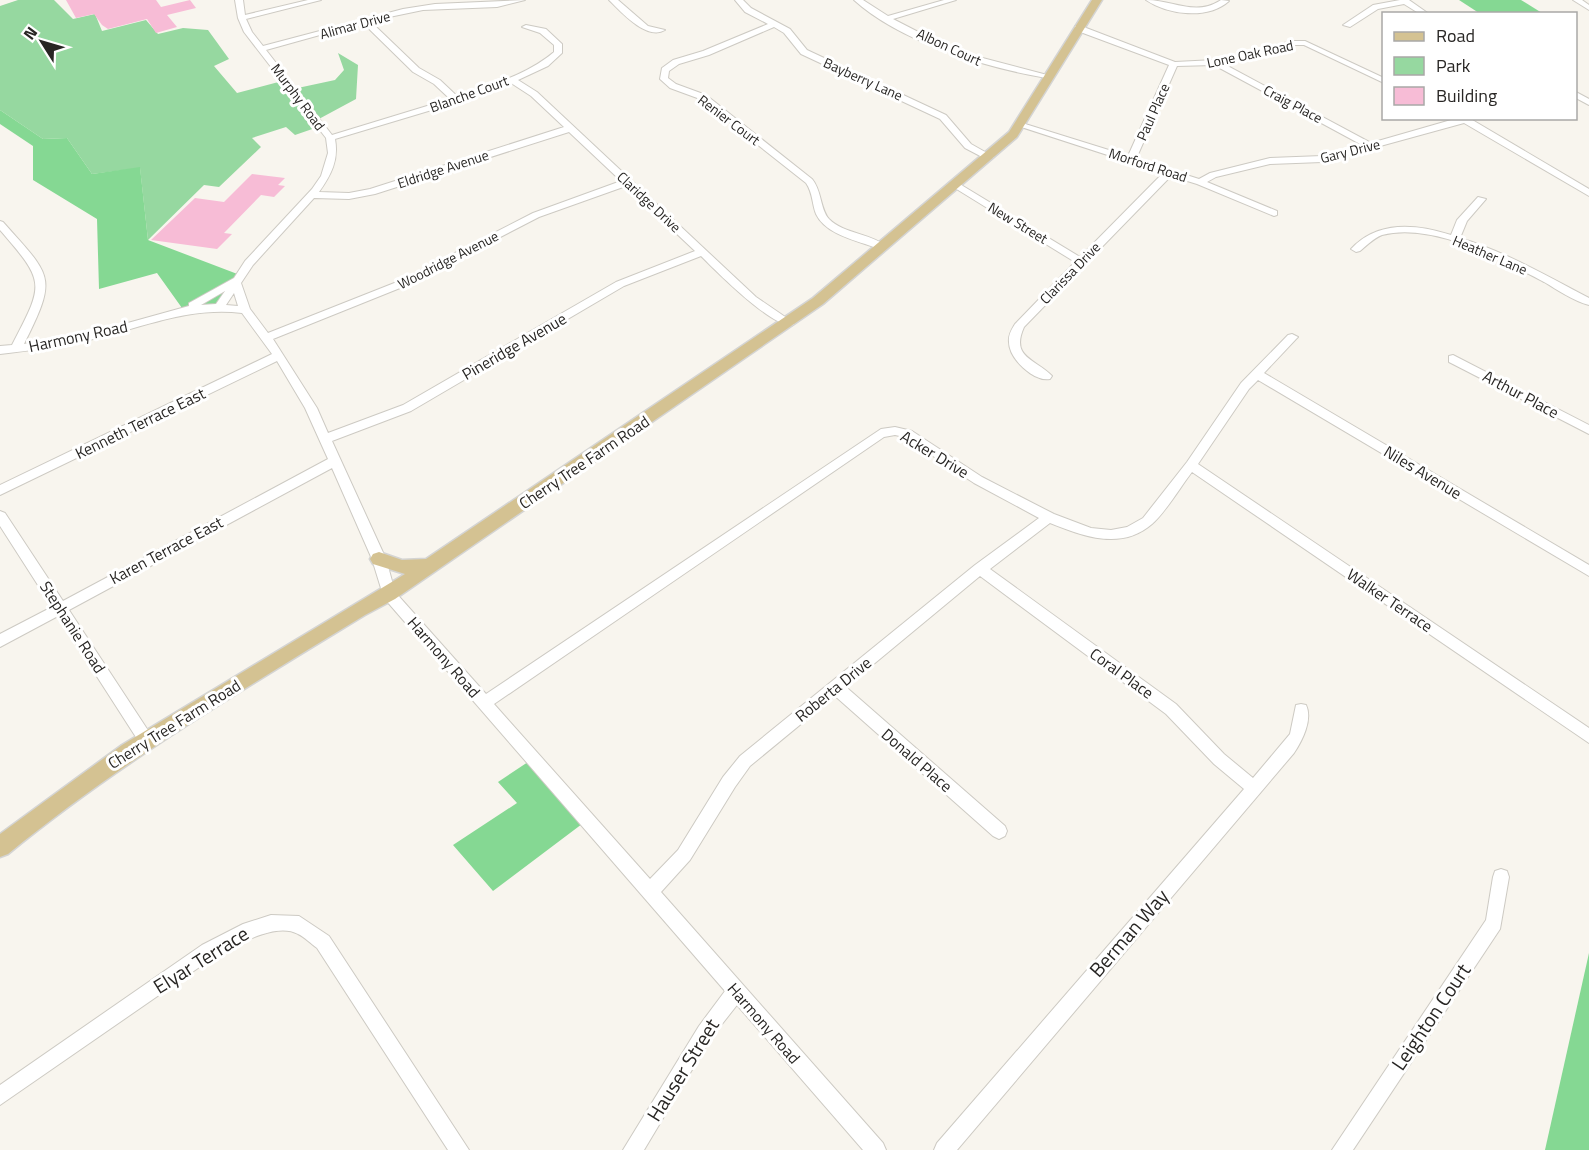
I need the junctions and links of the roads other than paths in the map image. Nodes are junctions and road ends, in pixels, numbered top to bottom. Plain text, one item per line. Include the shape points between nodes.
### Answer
1 (239, 0) edge
2 (317, 0) edge
3 (521, 0) edge
4 (613, 0) edge
5 (739, 0) edge
6 (858, 0) edge
7 (952, 0) edge
8 (1097, 0) edge
9 (1150, 0) edge
10 (1578, 0) edge
11 (1225, 1) edge
12 (1405, 1) edge
13 (471, 3) edge
14 (1589, 8) edge
15 (1423, 12) edge
16 (242, 18) junction
17 (889, 18) junction
18 (366, 22) junction
19 (774, 24) junction
20 (1347, 25) dead end
21 (526, 27) dead end
22 (1078, 28) junction
23 (661, 30) dead end
24 (261, 49) junction
25 (1215, 63) junction
26 (1174, 64) junction
27 (1047, 76) junction
28 (510, 79) junction
29 (1382, 81) edge
30 (456, 100) junction
31 (1461, 120) edge
32 (1466, 120) edge
33 (1019, 125) junction
34 (571, 128) junction
35 (330, 138) junction
36 (1370, 146) junction
37 (989, 157) junction
38 (1131, 159) junction
39 (1169, 172) junction
40 (628, 182) junction
41 (1200, 182) junction
42 (955, 185) junction
43 (1589, 193) edge
44 (312, 195) junction
45 (1480, 199) dead end
46 (1274, 213) dead end
47 (0, 224) edge
48 (1455, 239) junction
49 (881, 246) junction
50 (1356, 249) dead end
51 (702, 252) junction
52 (1080, 261) junction
53 (235, 281) junction
54 (1589, 302) edge
55 (220, 306) junction
56 (188, 308) junction
57 (245, 310) junction
58 (789, 323) junction
59 (267, 337) junction
60 (1292, 337) dead end
61 (16, 349) junction
62 (0, 350) edge
63 (279, 355) junction
64 (1453, 359) dead end
65 (1257, 374) junction
66 (1046, 376) dead end
67 (1589, 430) edge
68 (326, 439) junction
69 (333, 462) junction
70 (1191, 465) junction
71 (0, 490) edge
72 (0, 516) edge
73 (1049, 517) junction
74 (379, 559) junction
75 (431, 566) junction
76 (980, 569) junction
77 (1589, 571) edge
78 (389, 594) junction
79 (60, 607) junction
80 (0, 641) edge
81 (836, 688) junction
82 (484, 704) junction
83 (1301, 710) dead end
84 (1589, 736) edge
85 (146, 740) junction
86 (1254, 788) junction
87 (999, 831) dead end
88 (0, 847) edge
89 (1501, 877) dead end
90 (650, 891) junction
91 (736, 991) junction
92 (0, 1096) edge
93 (459, 1150) edge
94 (633, 1150) edge
95 (876, 1150) edge
96 (944, 1150) edge
97 (1342, 1150) edge

1 - 16 street, Murphy Road
2 - 16 street
3 - 13 street, Alimar Drive
4 - 23 street via 646,28
5 - 19 street, Bayberry Lane
6 - 17 street, Albon Court
7 - 17 street
8 - 22 main road, Cherry Tree Farm Road
9 - 11 street via 1190,11 1215,9
10 - 14 street
12 - 15 street
12 - 20 street via 1379,5
13 - 18 street, Alimar Drive via 423,8
16 - 24 street, Murphy Road
17 - 27 street, Albon Court via 977,62
18 - 24 street, Alimar Drive
18 - 30 street via 416,70
19 - 37 street, Bayberry Lane via 792,36 804,52 943,117 968,146
19 - 49 street, Renier Court via 676,62 664,70 663,77 671,85 703,97 809,182 817,192 821,215 827,223
21 - 28 street, Blanche Court via 543,31 558,44 558,52 549,63
22 - 26 street, Lone Oak Road
22 - 27 main road, Cherry Tree Farm Road
24 - 35 street, Murphy Road
25 - 26 street, Lone Oak Road
25 - 29 street, Lone Oak Road via 1300,43
25 - 36 street, Craig Place
26 - 38 street, Paul Place
27 - 33 main road, Cherry Tree Farm Road
28 - 30 street, Blanche Court
28 - 34 street, Claridge Drive via 534,94
30 - 35 street, Blanche Court
31 - 36 street, Gary Drive
32 - 43 street
33 - 37 main road, Cherry Tree Farm Road
33 - 38 street, Morford Road
34 - 40 street, Claridge Drive
34 - 44 street, Eldridge Avenue via 372,192
35 - 44 street, Murphy Road via 330,166
36 - 41 street, Gary Drive via 1315,160 1270,161
37 - 42 main road, Cherry Tree Farm Road
38 - 39 street, Morford Road
39 - 41 street, Morford Road
39 - 52 street, Clarissa Drive
40 - 51 street, Claridge Drive
40 - 59 street, Woodridge Avenue via 536,215 406,282
41 - 46 street, Morford Road
42 - 49 main road, Cherry Tree Farm Road
42 - 52 street, New Street
44 - 53 street, Murphy Road
45 - 48 street via 1462,220
47 - 61 street via 36,265 44,284 41,300
48 - 50 street, Heather Lane via 1419,231 1384,232 1364,239
48 - 54 street, Heather Lane via 1495,254
49 - 58 main road, Cherry Tree Farm Road
51 - 58 street, Claridge Drive via 752,299
51 - 68 street, Pineridge Avenue via 620,284 407,408
52 - 66 street, Clarissa Drive via 1015,333 1019,357
53 - 55 street, Murphy Road
53 - 56 street
53 - 57 street
55 - 56 street, Harmony Road
55 - 57 street, Harmony Road
56 - 61 street, Harmony Road via 92,336
57 - 59 street, Harmony Road
58 - 75 main road, Cherry Tree Farm Road
59 - 63 street, Harmony Road
60 - 65 street, Acker Drive
61 - 62 street, Harmony Road
63 - 68 street, Harmony Road
63 - 71 street, Kenneth Terrace East
64 - 67 street, Arthur Place
65 - 70 street, Acker Drive
65 - 77 street, Niles Avenue
68 - 69 street, Harmony Road
69 - 74 street, Harmony Road
69 - 79 street, Karen Terrace East
70 - 73 street, Acker Drive via 1148,521 1130,531 1090,532
70 - 84 street, Walker Terrace
72 - 79 street, Stephanie Road
73 - 76 street, Roberta Drive
73 - 82 street, Acker Drive via 978,480 908,434 895,430 881,433
74 - 75 main road via 401,567
74 - 78 street, Harmony Road
75 - 78 main road, Cherry Tree Farm Road
76 - 81 street, Roberta Drive
76 - 86 street, Coral Place via 1171,709 1219,759
78 - 82 street, Harmony Road
78 - 85 main road, Cherry Tree Farm Road
79 - 80 street, Karen Terrace East
79 - 85 street, Stephanie Road
81 - 87 street, Donald Place
81 - 90 street, Roberta Drive via 745,761 684,855
82 - 90 street, Harmony Road
83 - 86 street, Berman Way via 1293,742
85 - 88 main road, Cherry Tree Farm Road
86 - 96 street, Berman Way
89 - 97 street, Leighton Court via 1494,923
90 - 91 street, Harmony Road
91 - 94 street, Hauser Street via 705,1032
91 - 95 street, Harmony Road
92 - 93 street, Elyar Terrace via 208,951 249,930 285,922 305,928 323,942

